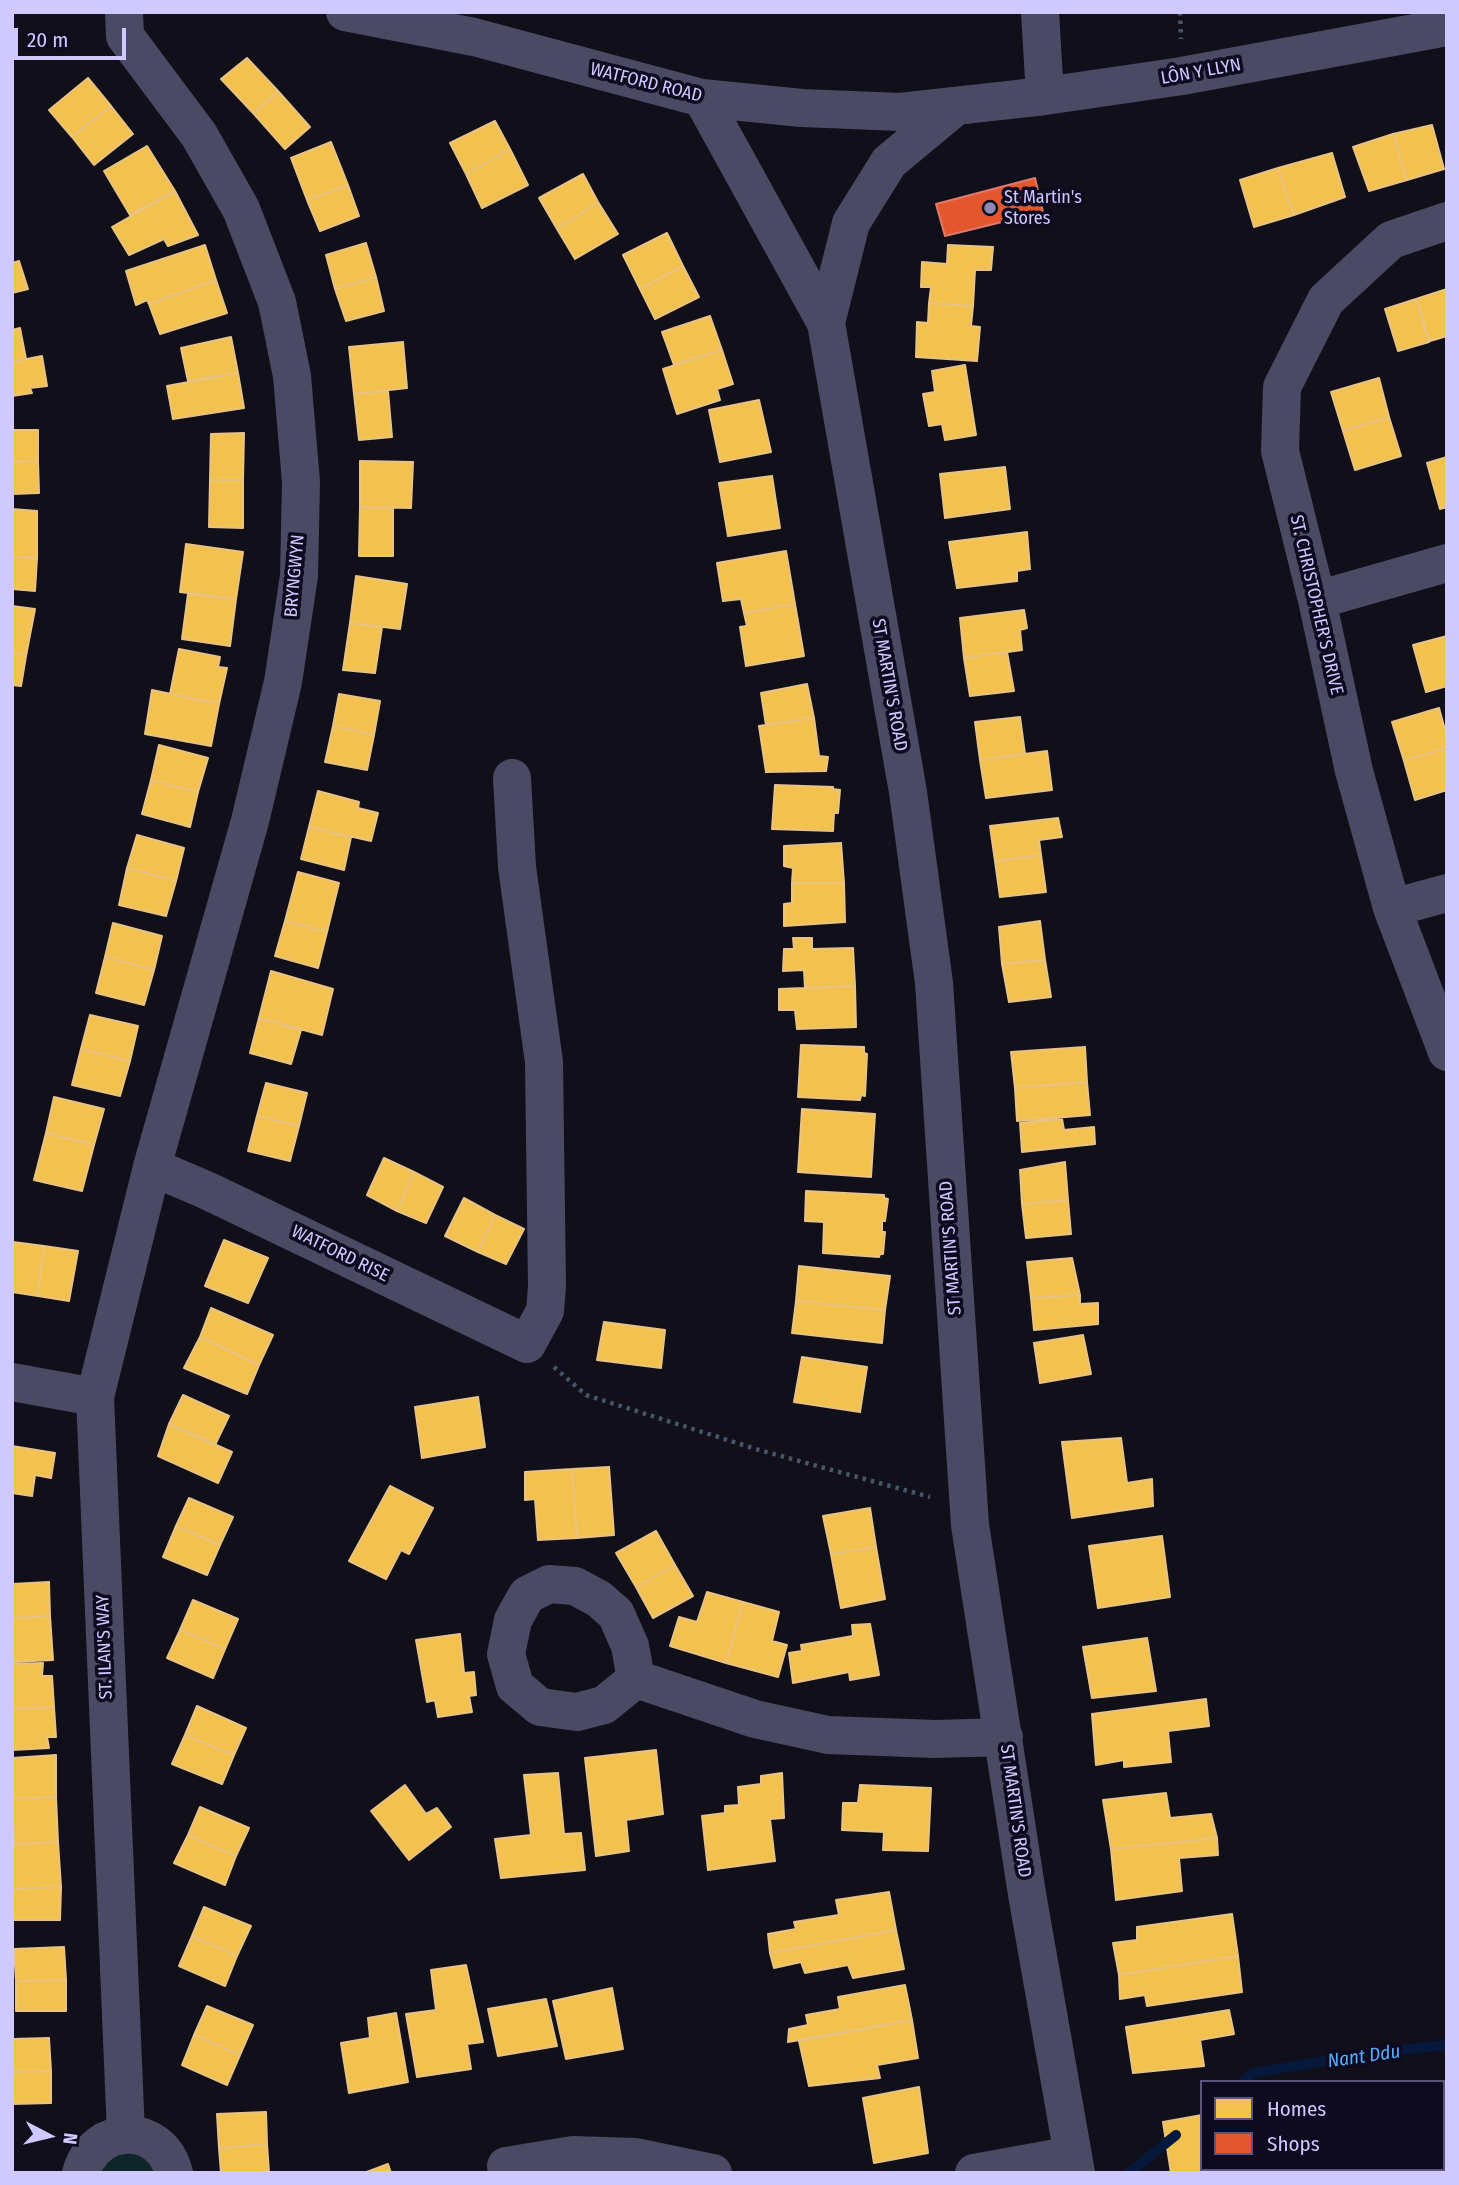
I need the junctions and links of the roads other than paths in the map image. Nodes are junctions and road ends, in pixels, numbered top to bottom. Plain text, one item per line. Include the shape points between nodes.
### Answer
1 (124, 12) edge
2 (1040, 12) edge
3 (360, 14) edge
4 (1447, 27) edge
5 (1045, 96) junction
6 (702, 98) junction
7 (954, 108) junction
8 (1447, 221) edge
9 (826, 323) junction
10 (1447, 563) edge
11 (1317, 600) junction
12 (512, 778) dead end
13 (1447, 893) edge
14 (1392, 908) junction
15 (1447, 1052) edge
16 (152, 1167) junction
17 (12, 1382) edge
18 (95, 1397) junction
19 (636, 1679) dead end
20 (1004, 1737) junction
21 (126, 2134) junction
22 (1074, 2164) edge
23 (506, 2166) dead end
24 (81, 2173) edge
25 (174, 2173) edge
26 (713, 2173) edge
27 (974, 2173) edge

1 - 16 street, BRYNGWYN via 125,36 199,135 241,209 277,302 292,376 301,482 299,576 283,682 250,821
2 - 5 street
3 - 6 street, WATFORD ROAD via 474,37
4 - 5 street, LÔN Y LLYN
5 - 7 street, LÔN Y LLYN
6 - 7 street, WATFORD ROAD via 900,112
6 - 9 street, ST MARTIN'S ROAD
7 - 9 street, ST MARTIN'S ROAD via 889,162 851,223
8 - 11 street, ST. CHRISTOPHER'S DRIVE via 1391,240 1326,300 1282,387 1280,451
9 - 20 street, ST MARTIN'S ROAD via 908,792 934,983 969,1508
10 - 11 street
11 - 14 street, ST. CHRISTOPHER'S DRIVE via 1354,771
12 - 16 street, WATFORD RISE via 517,867 544,1062 547,1286 545,1311 527,1344
13 - 14 street
14 - 15 street, ST. CHRISTOPHER'S DRIVE
16 - 18 street, ST. ILAN'S WAY
17 - 18 street
18 - 21 street, ST. ILAN'S WAY
19 - 20 street via 755,1719 828,1735
20 - 22 street, ST MARTIN'S ROAD
21 - 24 street via 97,2145
21 - 25 street via 153,2141 172,2163
22 - 27 street
23 - 26 street via 586,2155 636,2157

